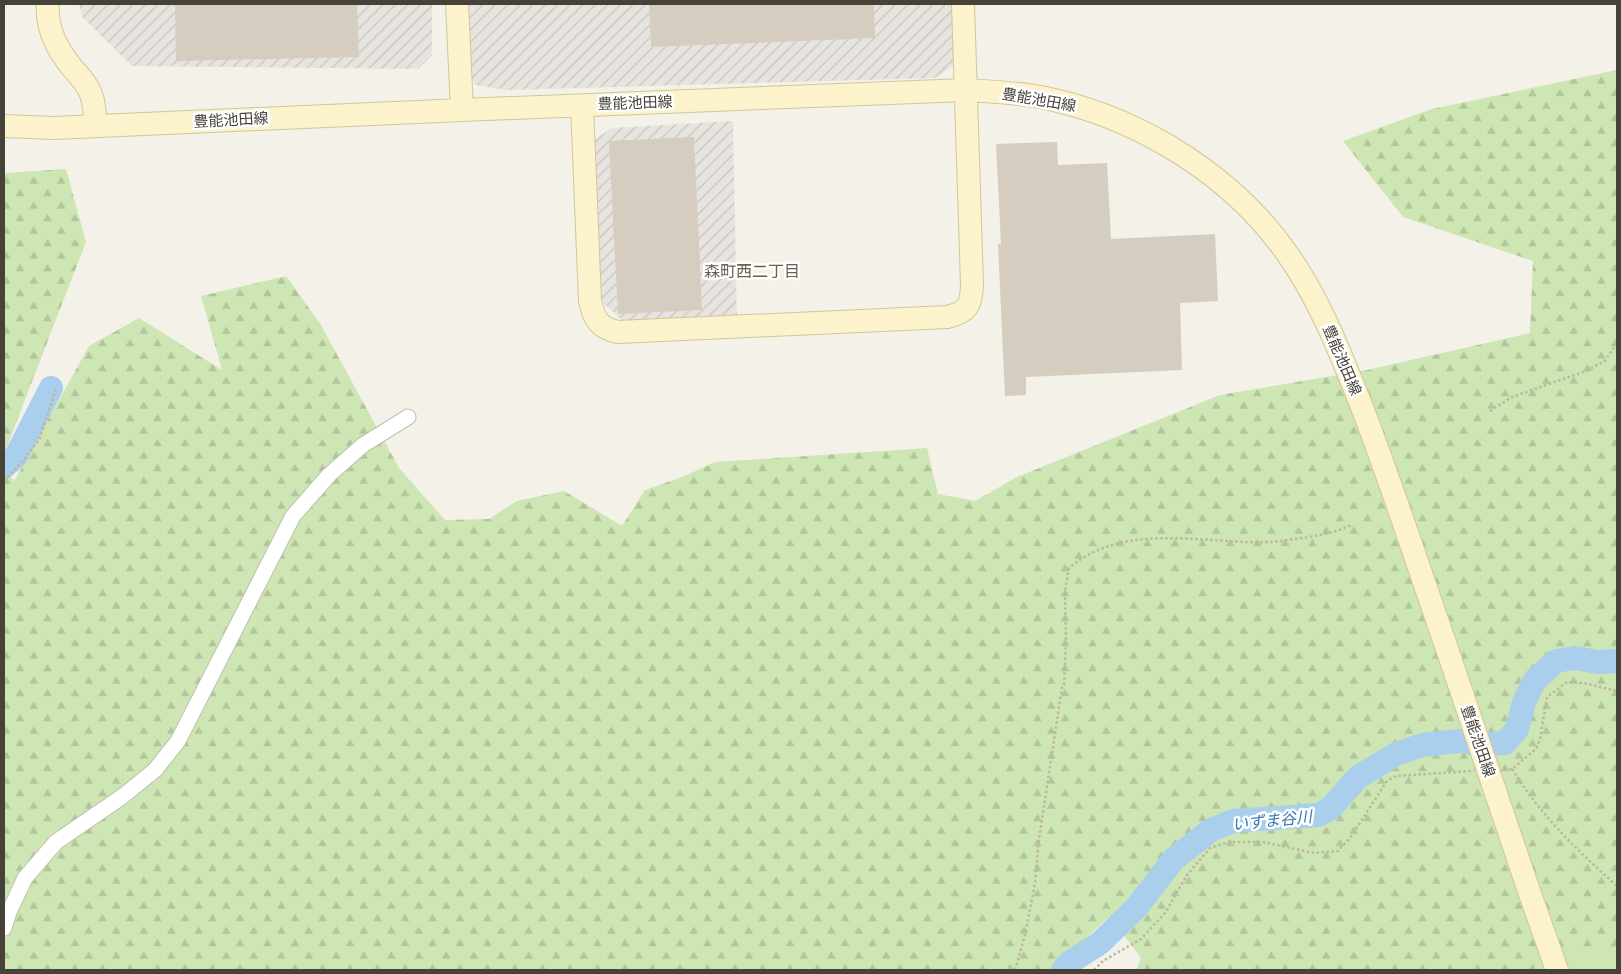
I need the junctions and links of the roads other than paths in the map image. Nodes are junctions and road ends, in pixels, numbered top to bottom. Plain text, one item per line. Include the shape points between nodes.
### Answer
1 (48, 4) edge
2 (457, 4) edge
3 (963, 4) edge
4 (966, 90) junction
5 (582, 106) junction
6 (462, 110) junction
7 (4, 126) edge
8 (95, 126) junction
9 (408, 417) dead end
10 (4, 928) edge
11 (1557, 970) edge

1 - 8 main road via 49,25 55,42 90,91
2 - 6 main road
3 - 4 main road
4 - 5 main road, 豊能池田線
4 - 5 main road via 972,286 966,310 947,317 618,332 600,325 590,301
4 - 11 main road, 豊能池田線, bridge via 1052,99 1087,109 1149,136 1193,161 1226,186 1258,217 1286,252 1312,292 1337,343 1371,432
5 - 6 main road, 豊能池田線
6 - 8 main road, 豊能池田線
7 - 8 main road, 豊能池田線
9 - 10 street via 363,445 330,474 293,516 178,741 155,770 56,842 25,878

